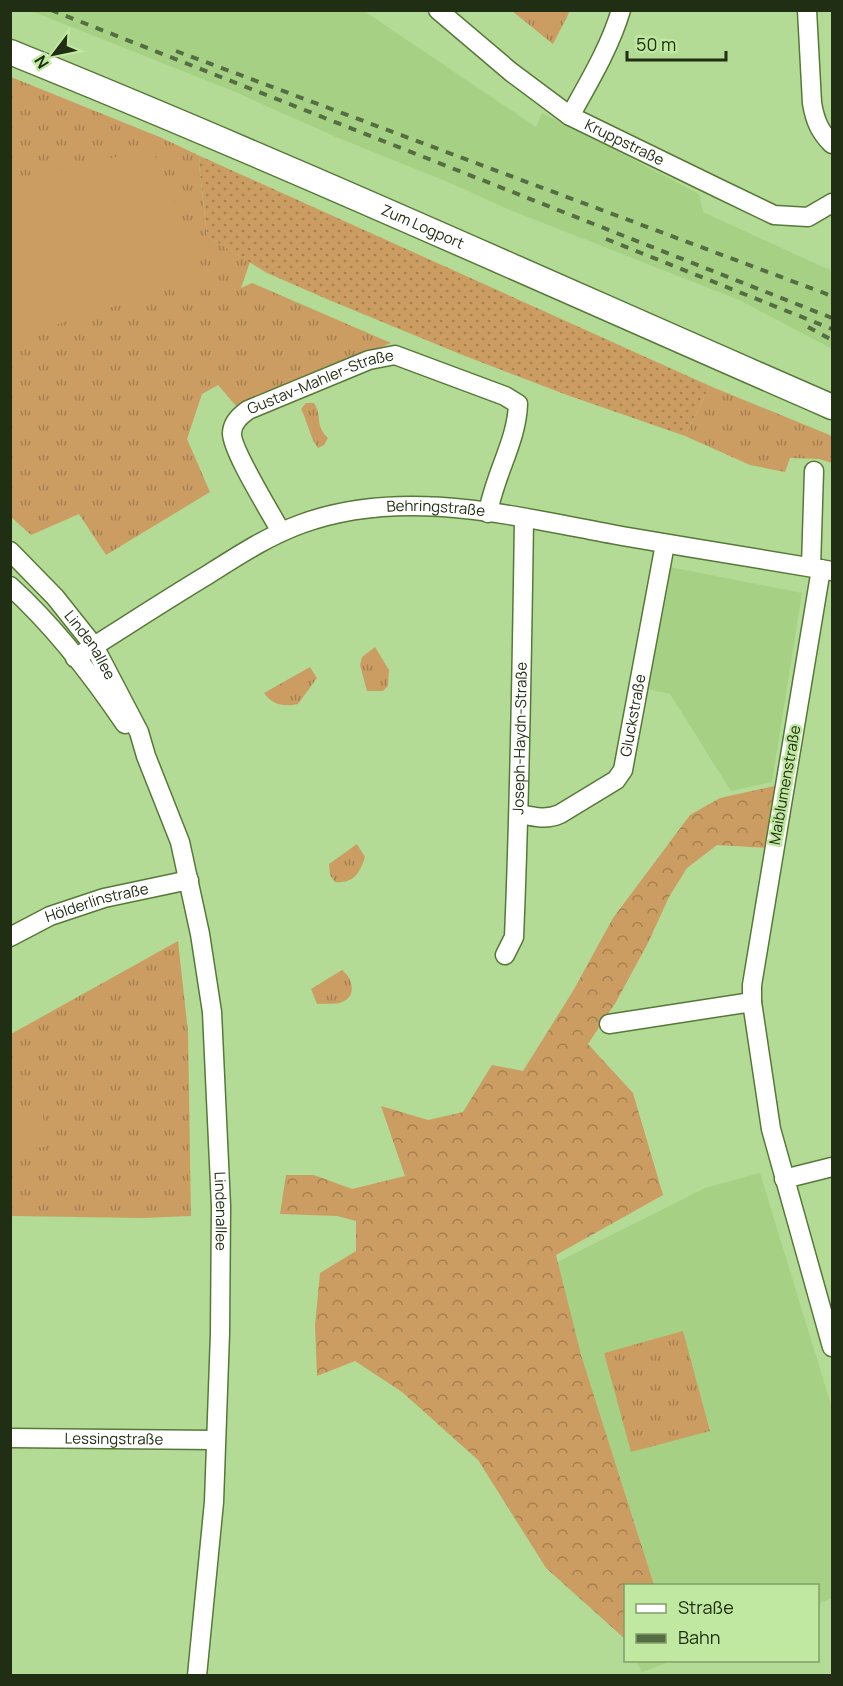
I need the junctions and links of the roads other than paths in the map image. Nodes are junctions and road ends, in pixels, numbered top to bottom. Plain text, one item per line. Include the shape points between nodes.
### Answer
1 (438, 10) edge
2 (621, 10) edge
3 (807, 10) edge
4 (10, 52) edge
5 (570, 116) junction
6 (832, 144) edge
7 (832, 203) edge
8 (832, 407) edge
9 (814, 471) dead end
10 (488, 513) junction
11 (524, 519) junction
12 (280, 532) junction
13 (665, 544) junction
14 (10, 552) edge
15 (822, 569) edge
16 (10, 586) edge
17 (94, 646) junction
18 (75, 658) junction
19 (146, 756) junction
20 (520, 814) junction
21 (189, 879) junction
22 (10, 937) edge
23 (505, 955) dead end
24 (752, 1002) junction
25 (609, 1024) dead end
26 (832, 1167) edge
27 (784, 1179) junction
28 (832, 1347) edge
29 (10, 1438) edge
30 (215, 1440) junction
31 (197, 1676) edge

1 - 5 street, Kruppstraße
2 - 5 street
3 - 6 street via 814,118
4 - 8 main road, Zum Logport via 349,194
5 - 7 street, Kruppstraße via 774,215 808,217
9 - 15 street, Maiblumenstraße
10 - 11 street, Behringstraße
10 - 12 street, Behringstraße via 381,506 347,511
10 - 12 street, Gustav-Mahler-Straße via 518,418 518,404 395,355 369,360 238,417 232,438
11 - 13 street, Behringstraße
11 - 20 street, Joseph-Haydn-Straße
12 - 17 street, Behringstraße
13 - 15 street, Behringstraße
13 - 20 street, Gluckstraße via 623,770 616,780 553,818
14 - 17 street, Lindenallee via 55,597
15 - 24 street, Maiblumenstraße
16 - 18 street, Lindenallee
17 - 18 street, Behringstraße
17 - 19 street, Lindenallee via 139,732
18 - 19 street, Lindenallee
19 - 21 street, Lindenallee via 176,828
20 - 23 street, Joseph-Haydn-Straße via 514,937
21 - 22 street, Hölderlinstraße via 104,898 50,916
21 - 30 street, Lindenallee via 212,1012 216,1065 221,1206
24 - 25 street
24 - 27 street, Maiblumenstraße via 771,1129
26 - 27 street
27 - 28 street, Maiblumenstraße
29 - 30 street, Lessingstraße
30 - 31 street, Lindenallee via 214,1502

